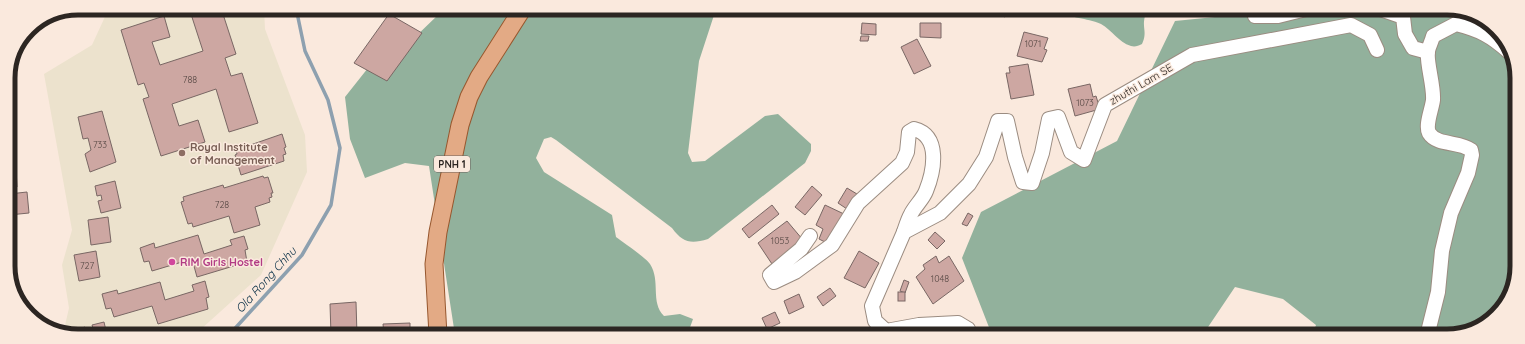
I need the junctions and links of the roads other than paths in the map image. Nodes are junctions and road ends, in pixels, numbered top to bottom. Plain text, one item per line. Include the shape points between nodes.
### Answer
1 (519, 15) edge
2 (1255, 15) edge
3 (1282, 15) edge
4 (1397, 15) edge
5 (1500, 44) edge
6 (1377, 50) dead end
7 (1428, 52) junction
8 (904, 232) junction
9 (810, 236) dead end
10 (438, 329) edge
11 (884, 329) edge
12 (897, 329) edge
13 (968, 329) edge
14 (1429, 329) edge

1 - 10 main road, PNH 1 via 479,78 469,97 460,125 434,264
2 - 3 street
4 - 7 street via 1403,17 1405,34 1413,48
5 - 7 street via 1477,29 1456,24 1433,36
6 - 8 street, zhuthi Lam SE via 1370,35 1352,25 1192,54 1105,105 1084,160 1071,152 1058,117 1050,119 1032,183 1023,182 1007,121 998,121 986,157 969,184 940,213
7 - 14 street via 1434,89 1428,126 1430,133 1437,139 1467,146 1472,155 1468,173 1451,213 1442,251 1438,292
8 - 9 street via 910,215 926,192 934,160 929,139 922,131 914,129 910,132 907,152 902,163 858,204 832,245 795,272 774,282 770,275 801,249
8 - 11 street via 872,306 875,321
12 - 13 street via 958,323

